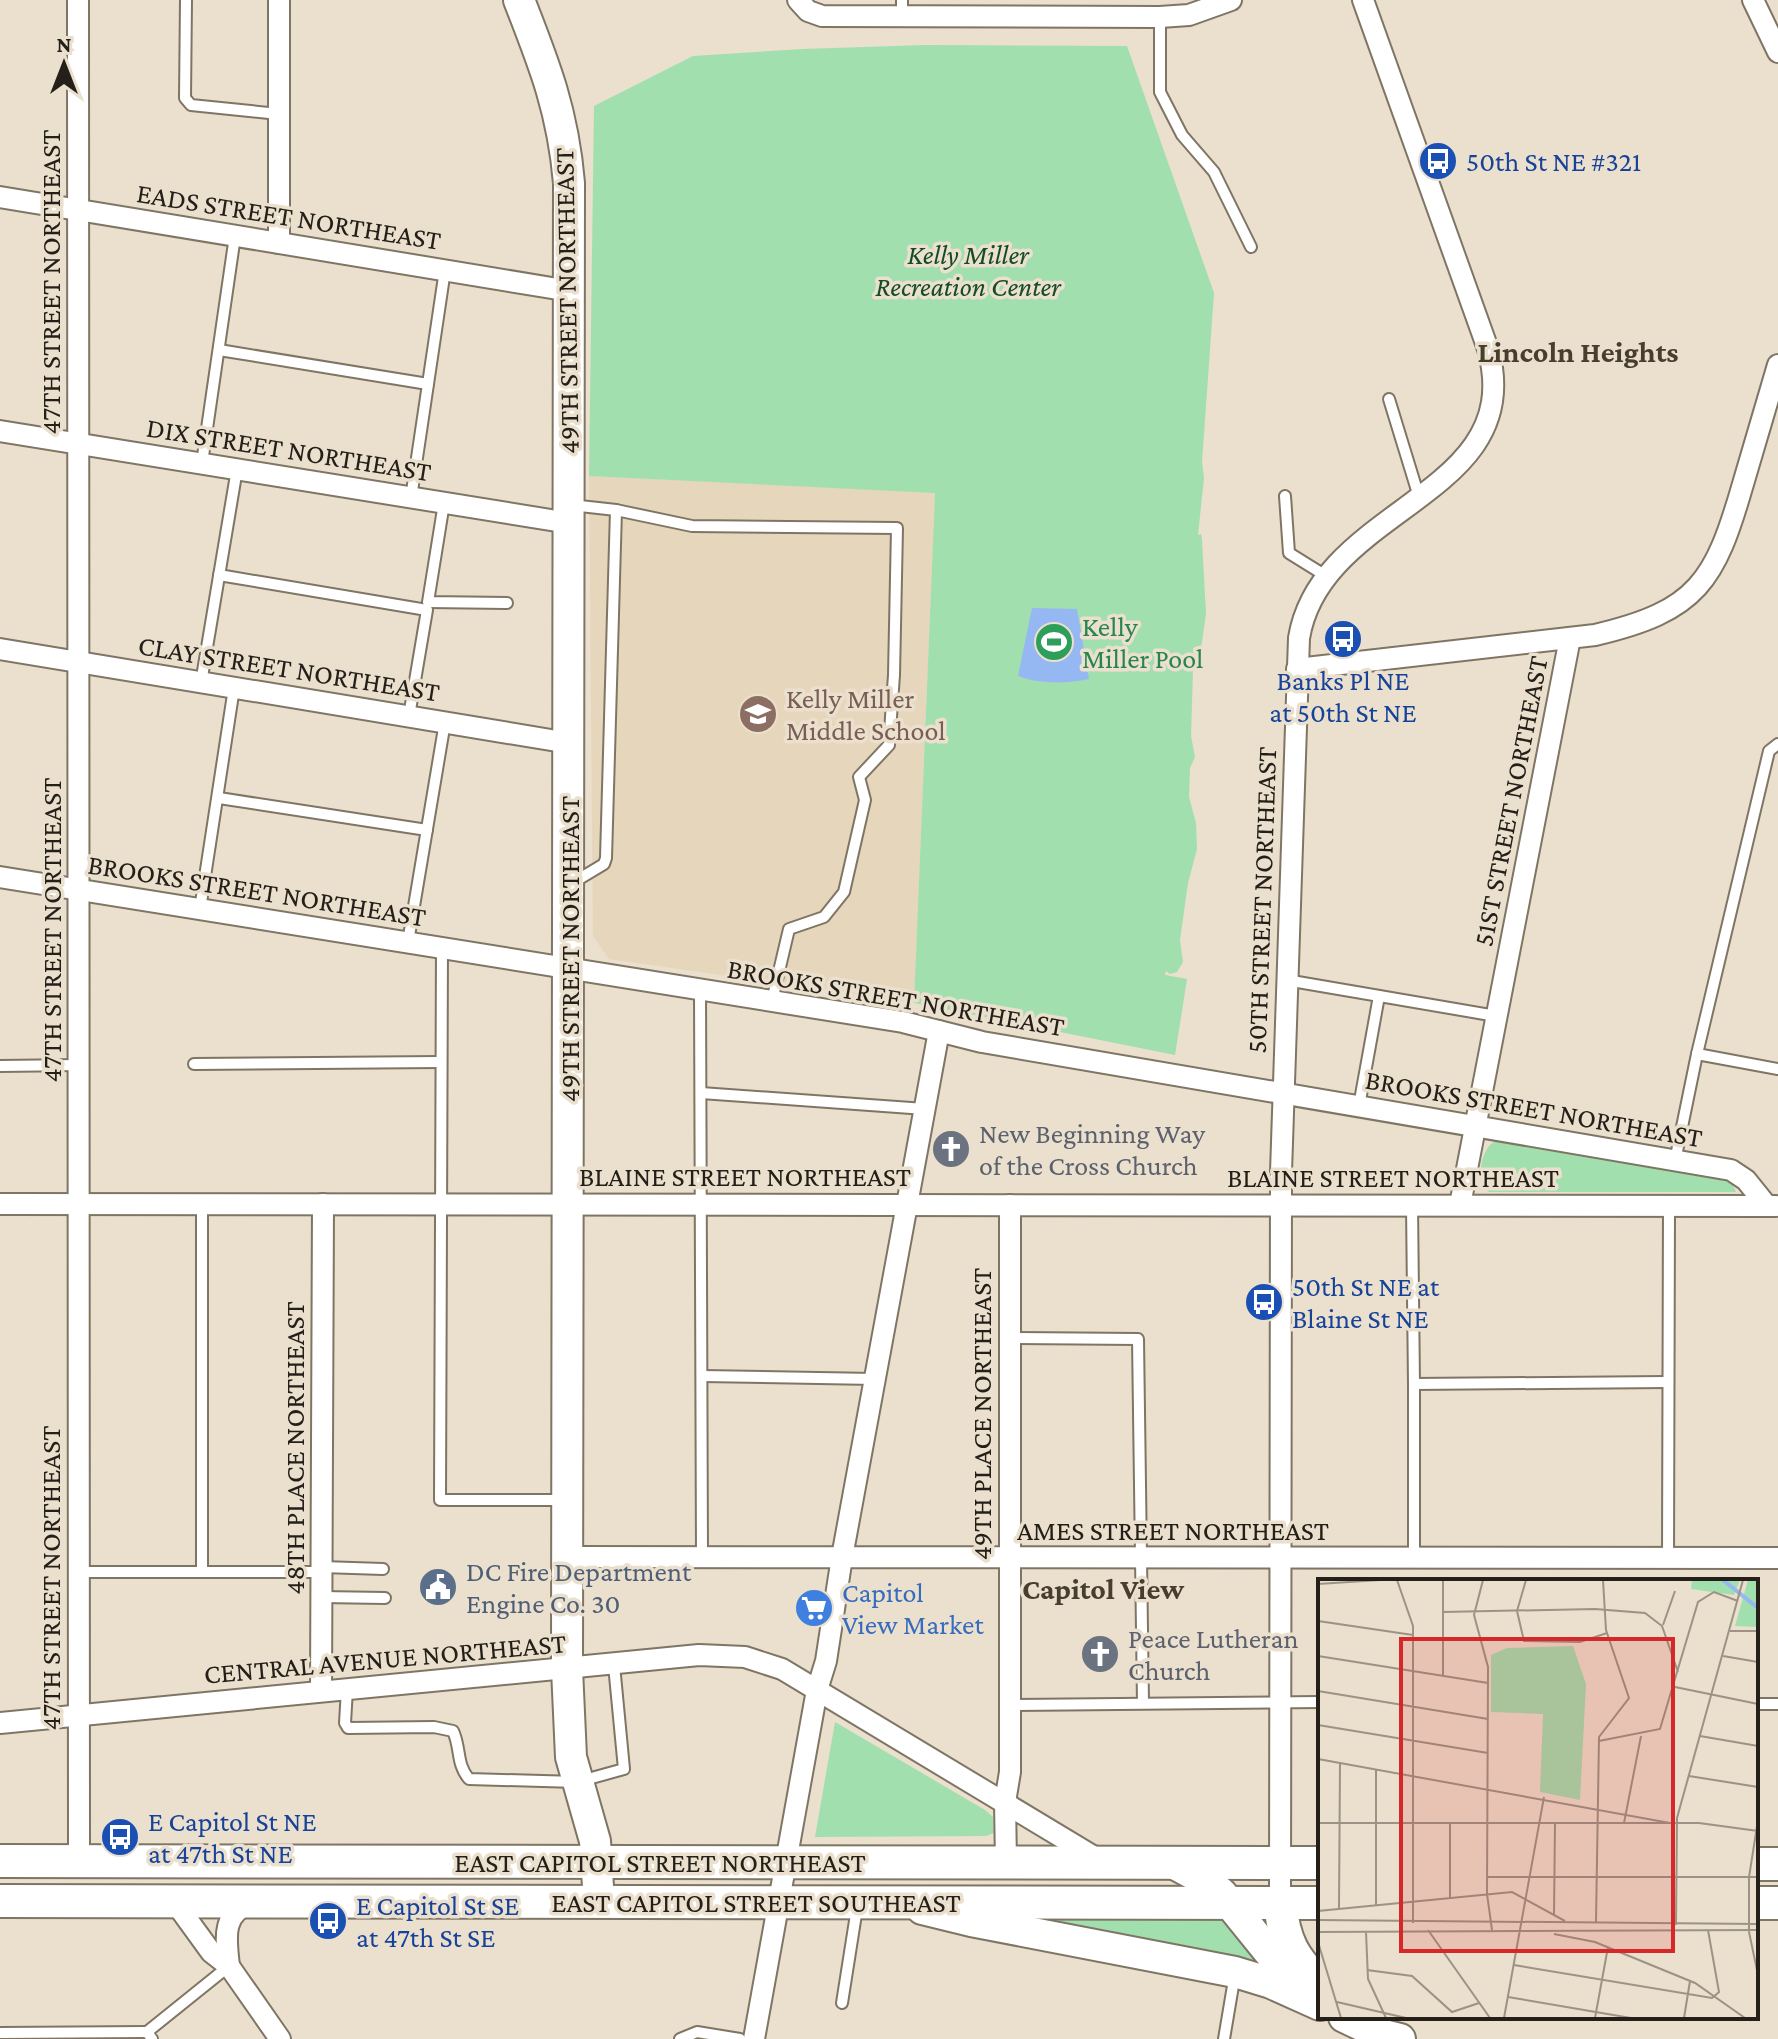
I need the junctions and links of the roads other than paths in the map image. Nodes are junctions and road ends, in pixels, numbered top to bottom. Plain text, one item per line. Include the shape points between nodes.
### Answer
1 (78, 0) edge
2 (186, 0) edge
3 (279, 0) edge
4 (519, 0) edge
5 (798, 0) edge
6 (1231, 0) edge
7 (1363, 0) edge
8 (1753, 0) edge
9 (902, 8) edge
10 (1160, 17) junction
11 (1778, 52) edge
12 (279, 114) junction
13 (0, 197) edge
14 (78, 210) junction
15 (235, 236) junction
16 (279, 243) junction
17 (1251, 247) dead end
18 (445, 270) junction
19 (570, 291) junction
20 (219, 350) junction
21 (1778, 365) edge
22 (428, 384) junction
23 (1389, 399) dead end
24 (0, 431) edge
25 (78, 443) junction
26 (202, 463) junction
27 (237, 469) junction
28 (1285, 496) dead end
29 (1419, 497) junction
30 (411, 498) junction
31 (444, 503) junction
32 (616, 510) junction
33 (569, 514) junction
34 (219, 575) junction
35 (1326, 576) junction
36 (507, 603) dead end
37 (428, 606) junction
38 (1570, 638) junction
39 (0, 649) edge
40 (79, 662) junction
41 (1297, 669) junction
42 (201, 683) junction
43 (234, 688) junction
44 (409, 716) junction
45 (445, 722) junction
46 (569, 743) junction
47 (1778, 744) edge
48 (219, 798) junction
49 (427, 830) junction
50 (0, 877) edge
51 (569, 886) junction
52 (79, 890) junction
53 (200, 909) junction
54 (408, 942) junction
55 (442, 947) junction
56 (569, 967) junction
57 (1286, 980) junction
58 (700, 989) junction
59 (1379, 996) junction
60 (772, 1001) junction
61 (1496, 1016) junction
62 (939, 1031) junction
63 (1697, 1054) junction
64 (440, 1062) junction
65 (194, 1064) dead end
66 (79, 1065) junction
67 (0, 1066) edge
68 (1778, 1069) edge
69 (701, 1093) junction
70 (1282, 1093) junction
71 (1359, 1106) junction
72 (925, 1109) junction
73 (1475, 1126) junction
74 (1675, 1161) junction
75 (0, 1204) edge
76 (79, 1204) junction
77 (202, 1204) junction
78 (323, 1204) junction
79 (440, 1204) junction
80 (568, 1204) junction
81 (702, 1204) junction
82 (907, 1204) junction
83 (1010, 1205) junction
84 (1281, 1205) junction
85 (1412, 1205) junction
86 (1460, 1205) junction
87 (1669, 1206) junction
88 (1772, 1206) edge
89 (1010, 1338) junction
90 (702, 1376) junction
91 (875, 1379) junction
92 (1667, 1382) junction
93 (1414, 1384) junction
94 (568, 1500) junction
95 (568, 1557) junction
96 (702, 1557) junction
97 (842, 1557) junction
98 (1009, 1558) junction
99 (1141, 1558) junction
100 (1280, 1558) junction
101 (1414, 1558) junction
102 (1668, 1558) junction
103 (1778, 1558) edge
104 (383, 1569) dead end
105 (322, 1570) junction
106 (79, 1572) junction
107 (202, 1572) junction
108 (321, 1597) junction
109 (385, 1598) dead end
110 (614, 1665) junction
111 (567, 1669) junction
112 (347, 1689) junction
113 (817, 1690) junction
114 (321, 1691) junction
115 (1280, 1702) junction
116 (1318, 1702) edge
117 (1143, 1703) junction
118 (1010, 1705) junction
119 (77, 1716) junction
120 (0, 1723) edge
121 (577, 1782) junction
122 (1005, 1802) junction
123 (0, 1861) edge
124 (79, 1861) junction
125 (597, 1862) junction
126 (1171, 1862) junction
127 (1006, 1863) junction
128 (1104, 1863) junction
129 (1281, 1863) junction
130 (1318, 1863) edge
131 (782, 1882) junction
132 (0, 1901) edge
133 (174, 1901) junction
134 (254, 1901) junction
135 (599, 1902) junction
136 (858, 1902) junction
137 (897, 1902) junction
138 (1229, 1903) junction
139 (1280, 1903) junction
140 (1318, 1903) edge
141 (229, 1966) junction
142 (1235, 1972) junction
143 (1318, 1985) edge
144 (1318, 1986) edge
145 (842, 2003) dead end
146 (1318, 2004) edge
147 (1356, 2022) edge
148 (0, 2033) edge
149 (150, 2036) edge
150 (280, 2039) edge
151 (680, 2039) edge
152 (740, 2039) edge
153 (754, 2039) edge
154 (1224, 2039) edge
155 (1402, 2039) edge

1 - 14 street, 47TH STREET NORTHEAST
2 - 12 lane via 185,98 191,105
3 - 12 street
4 - 19 street, 49TH STREET NORTHEAST via 551,79 565,144
5 - 9 street via 816,15
6 - 10 street via 1189,15
7 - 29 street, 50TH STREET NORTHEAST via 1493,370 1491,408 1478,441 1456,468
8 - 11 street
9 - 10 street
10 - 17 lane via 1160,92 1182,135 1214,172
12 - 16 street
13 - 14 street, EADS STREET NORTHEAST
14 - 15 street, EADS STREET NORTHEAST
14 - 25 street, 47TH STREET NORTHEAST
15 - 16 street, EADS STREET NORTHEAST
15 - 20 lane
16 - 18 street, EADS STREET NORTHEAST
18 - 19 street, EADS STREET NORTHEAST
18 - 22 lane
19 - 33 street, 49TH STREET NORTHEAST
20 - 22 lane
20 - 26 lane
21 - 38 street, 51ST STREET NORTHEAST via 1727,538 1709,573 1689,595 1657,616 1619,630
22 - 30 lane
23 - 29 lane
24 - 25 street, DIX STREET NORTHEAST
25 - 26 street, DIX STREET NORTHEAST
25 - 40 street, 47TH STREET NORTHEAST
26 - 27 street, DIX STREET NORTHEAST
27 - 30 street, DIX STREET NORTHEAST
27 - 34 lane
28 - 35 lane via 1289,553
29 - 35 street, 50TH STREET NORTHEAST via 1351,549
30 - 31 street, DIX STREET NORTHEAST
31 - 33 street, DIX STREET NORTHEAST
31 - 37 lane
32 - 33 lane
32 - 51 lane via 606,858
32 - 60 lane via 692,526 897,528 889,745 859,777 865,800 844,892 824,917 789,929
33 - 46 street, 49TH STREET NORTHEAST
34 - 37 lane
34 - 42 lane
35 - 41 street, 50TH STREET NORTHEAST via 1303,621
36 - 37 lane
37 - 44 lane
38 - 41 street
38 - 61 street, 51ST STREET NORTHEAST
39 - 40 street, CLAY STREET NORTHEAST
40 - 42 street, CLAY STREET NORTHEAST
40 - 52 street, 47TH STREET NORTHEAST
41 - 57 street, 50TH STREET NORTHEAST
42 - 43 street, CLAY STREET NORTHEAST
43 - 44 street, CLAY STREET NORTHEAST
43 - 48 lane
44 - 45 street, CLAY STREET NORTHEAST
45 - 46 street, CLAY STREET NORTHEAST
45 - 49 lane
46 - 51 street, 49TH STREET NORTHEAST
47 - 63 lane via 1769,751
48 - 49 lane
48 - 53 lane
49 - 54 lane
50 - 52 street, BROOKS STREET NORTHEAST
51 - 56 street, 49TH STREET NORTHEAST
52 - 53 street, BROOKS STREET NORTHEAST
52 - 66 street, 47TH STREET NORTHEAST
53 - 54 street, BROOKS STREET NORTHEAST
54 - 55 street, BROOKS STREET NORTHEAST
55 - 56 street, BROOKS STREET NORTHEAST
55 - 64 lane
56 - 58 street, BROOKS STREET NORTHEAST
56 - 80 street, 49TH STREET NORTHEAST
57 - 59 lane
57 - 70 street, 50TH STREET NORTHEAST
58 - 60 street, BROOKS STREET NORTHEAST
58 - 69 lane
59 - 61 lane
59 - 71 lane
60 - 62 street, BROOKS STREET NORTHEAST
61 - 73 street, 51ST STREET NORTHEAST
62 - 70 street, BROOKS STREET NORTHEAST
62 - 72 street
63 - 68 lane
63 - 74 lane
64 - 65 lane
64 - 79 lane
66 - 67 lane
66 - 76 street, 47TH STREET NORTHEAST
69 - 72 lane
69 - 81 lane
70 - 71 street, BROOKS STREET NORTHEAST
70 - 84 street, 50TH STREET NORTHEAST
71 - 73 street, BROOKS STREET NORTHEAST
72 - 82 street
73 - 74 street, BROOKS STREET NORTHEAST
73 - 86 street, 51ST STREET NORTHEAST
74 - 88 street, BROOKS STREET NORTHEAST via 1731,1170
75 - 76 street, BLAINE STREET NORTHEAST
76 - 77 street, BLAINE STREET NORTHEAST
76 - 106 street, 47TH STREET NORTHEAST
77 - 78 street, BLAINE STREET NORTHEAST
77 - 107 lane
78 - 79 street, BLAINE STREET NORTHEAST
78 - 105 street, 48TH PLACE NORTHEAST
79 - 80 street, BLAINE STREET NORTHEAST
79 - 94 lane via 440,1500
80 - 81 street, BLAINE STREET NORTHEAST
80 - 94 street, 49TH STREET NORTHEAST
81 - 82 street, BLAINE STREET NORTHEAST
81 - 90 lane
82 - 83 street, BLAINE STREET NORTHEAST
82 - 91 street
83 - 84 street, BLAINE STREET NORTHEAST
83 - 89 street, 49TH PLACE NORTHEAST
84 - 85 street, BLAINE STREET NORTHEAST
84 - 100 street, 50TH STREET NORTHEAST
85 - 86 street, BLAINE STREET NORTHEAST
85 - 93 lane
86 - 87 street, BLAINE STREET NORTHEAST
87 - 88 street, BLAINE STREET NORTHEAST
87 - 92 lane
89 - 98 street, 49TH PLACE NORTHEAST
89 - 99 lane via 1138,1339
90 - 91 lane
90 - 96 lane
91 - 97 street
92 - 93 lane
92 - 102 lane
93 - 101 lane
94 - 95 street, 49TH STREET NORTHEAST
95 - 96 street, AMES STREET NORTHEAST
95 - 111 street, 49TH STREET NORTHEAST
96 - 97 street, AMES STREET NORTHEAST
97 - 98 street, AMES STREET NORTHEAST
97 - 113 street
98 - 99 street, AMES STREET NORTHEAST
98 - 118 street, 49TH PLACE NORTHEAST
99 - 100 street, AMES STREET NORTHEAST
99 - 117 lane
100 - 101 street, AMES STREET NORTHEAST
100 - 115 street, 50TH STREET NORTHEAST
101 - 102 street, AMES STREET NORTHEAST
102 - 103 street, AMES STREET NORTHEAST
104 - 105 lane
105 - 107 lane
105 - 108 street, 48TH PLACE NORTHEAST
106 - 107 lane
106 - 119 street, 47TH STREET NORTHEAST
108 - 109 lane
108 - 114 street, 48TH PLACE NORTHEAST
110 - 111 street, CENTRAL AVENUE NORTHEAST
110 - 113 street, CENTRAL AVENUE NORTHEAST via 699,1655 745,1657 782,1669
110 - 121 lane via 624,1769
111 - 112 street, CENTRAL AVENUE NORTHEAST
111 - 121 street, 49TH STREET NORTHEAST via 569,1739
112 - 114 street, CENTRAL AVENUE NORTHEAST
112 - 121 lane via 345,1723 352,1730 453,1731 458,1762 469,1779
113 - 122 street, CENTRAL AVENUE NORTHEAST
113 - 131 street
114 - 119 street, CENTRAL AVENUE NORTHEAST
115 - 116 lane
115 - 117 lane
115 - 129 street, 50TH STREET NORTHEAST
117 - 118 lane
118 - 122 street, 49TH PLACE NORTHEAST
119 - 120 street, CENTRAL AVENUE NORTHEAST
119 - 124 street, 47TH STREET NORTHEAST
121 - 125 street, 49TH STREET NORTHEAST
122 - 127 street, 49TH PLACE NORTHEAST
122 - 128 street, CENTRAL AVENUE NORTHEAST
123 - 124 main road, EAST CAPITOL STREET NORTHEAST
124 - 125 main road, EAST CAPITOL STREET NORTHEAST
125 - 131 main road, EAST CAPITOL STREET NORTHEAST
125 - 135 street, 49TH STREET NORTHEAST
126 - 128 main road, EAST CAPITOL STREET NORTHEAST
126 - 129 main road, EAST CAPITOL STREET NORTHEAST
126 - 138 street via 1208,1882
127 - 128 main road, EAST CAPITOL STREET NORTHEAST
127 - 131 main road, EAST CAPITOL STREET NORTHEAST
129 - 130 main road, EAST CAPITOL STREET NORTHEAST
129 - 139 street, 50TH STREET NORTHEAST
131 - 135 main road, EAST CAPITOL STREET SOUTHEAST
131 - 136 main road, EAST CAPITOL STREET SOUTHEAST
131 - 153 street
132 - 133 main road, EAST CAPITOL STREET SOUTHEAST
133 - 134 main road, EAST CAPITOL STREET SOUTHEAST
133 - 141 street via 211,1952
134 - 135 main road, EAST CAPITOL STREET SOUTHEAST
134 - 141 street via 231,1915
136 - 137 main road, EAST CAPITOL STREET SOUTHEAST
136 - 145 lane
137 - 138 main road, EAST CAPITOL STREET SOUTHEAST
137 - 142 street
138 - 139 main road, EAST CAPITOL STREET SOUTHEAST
138 - 144 street via 1285,1972
139 - 140 main road, EAST CAPITOL STREET SOUTHEAST
139 - 143 main road via 1292,1954
141 - 149 lane
141 - 150 street
142 - 146 street
142 - 154 lane
147 - 155 street
148 - 149 lane
151 - 152 lane via 697,2032

